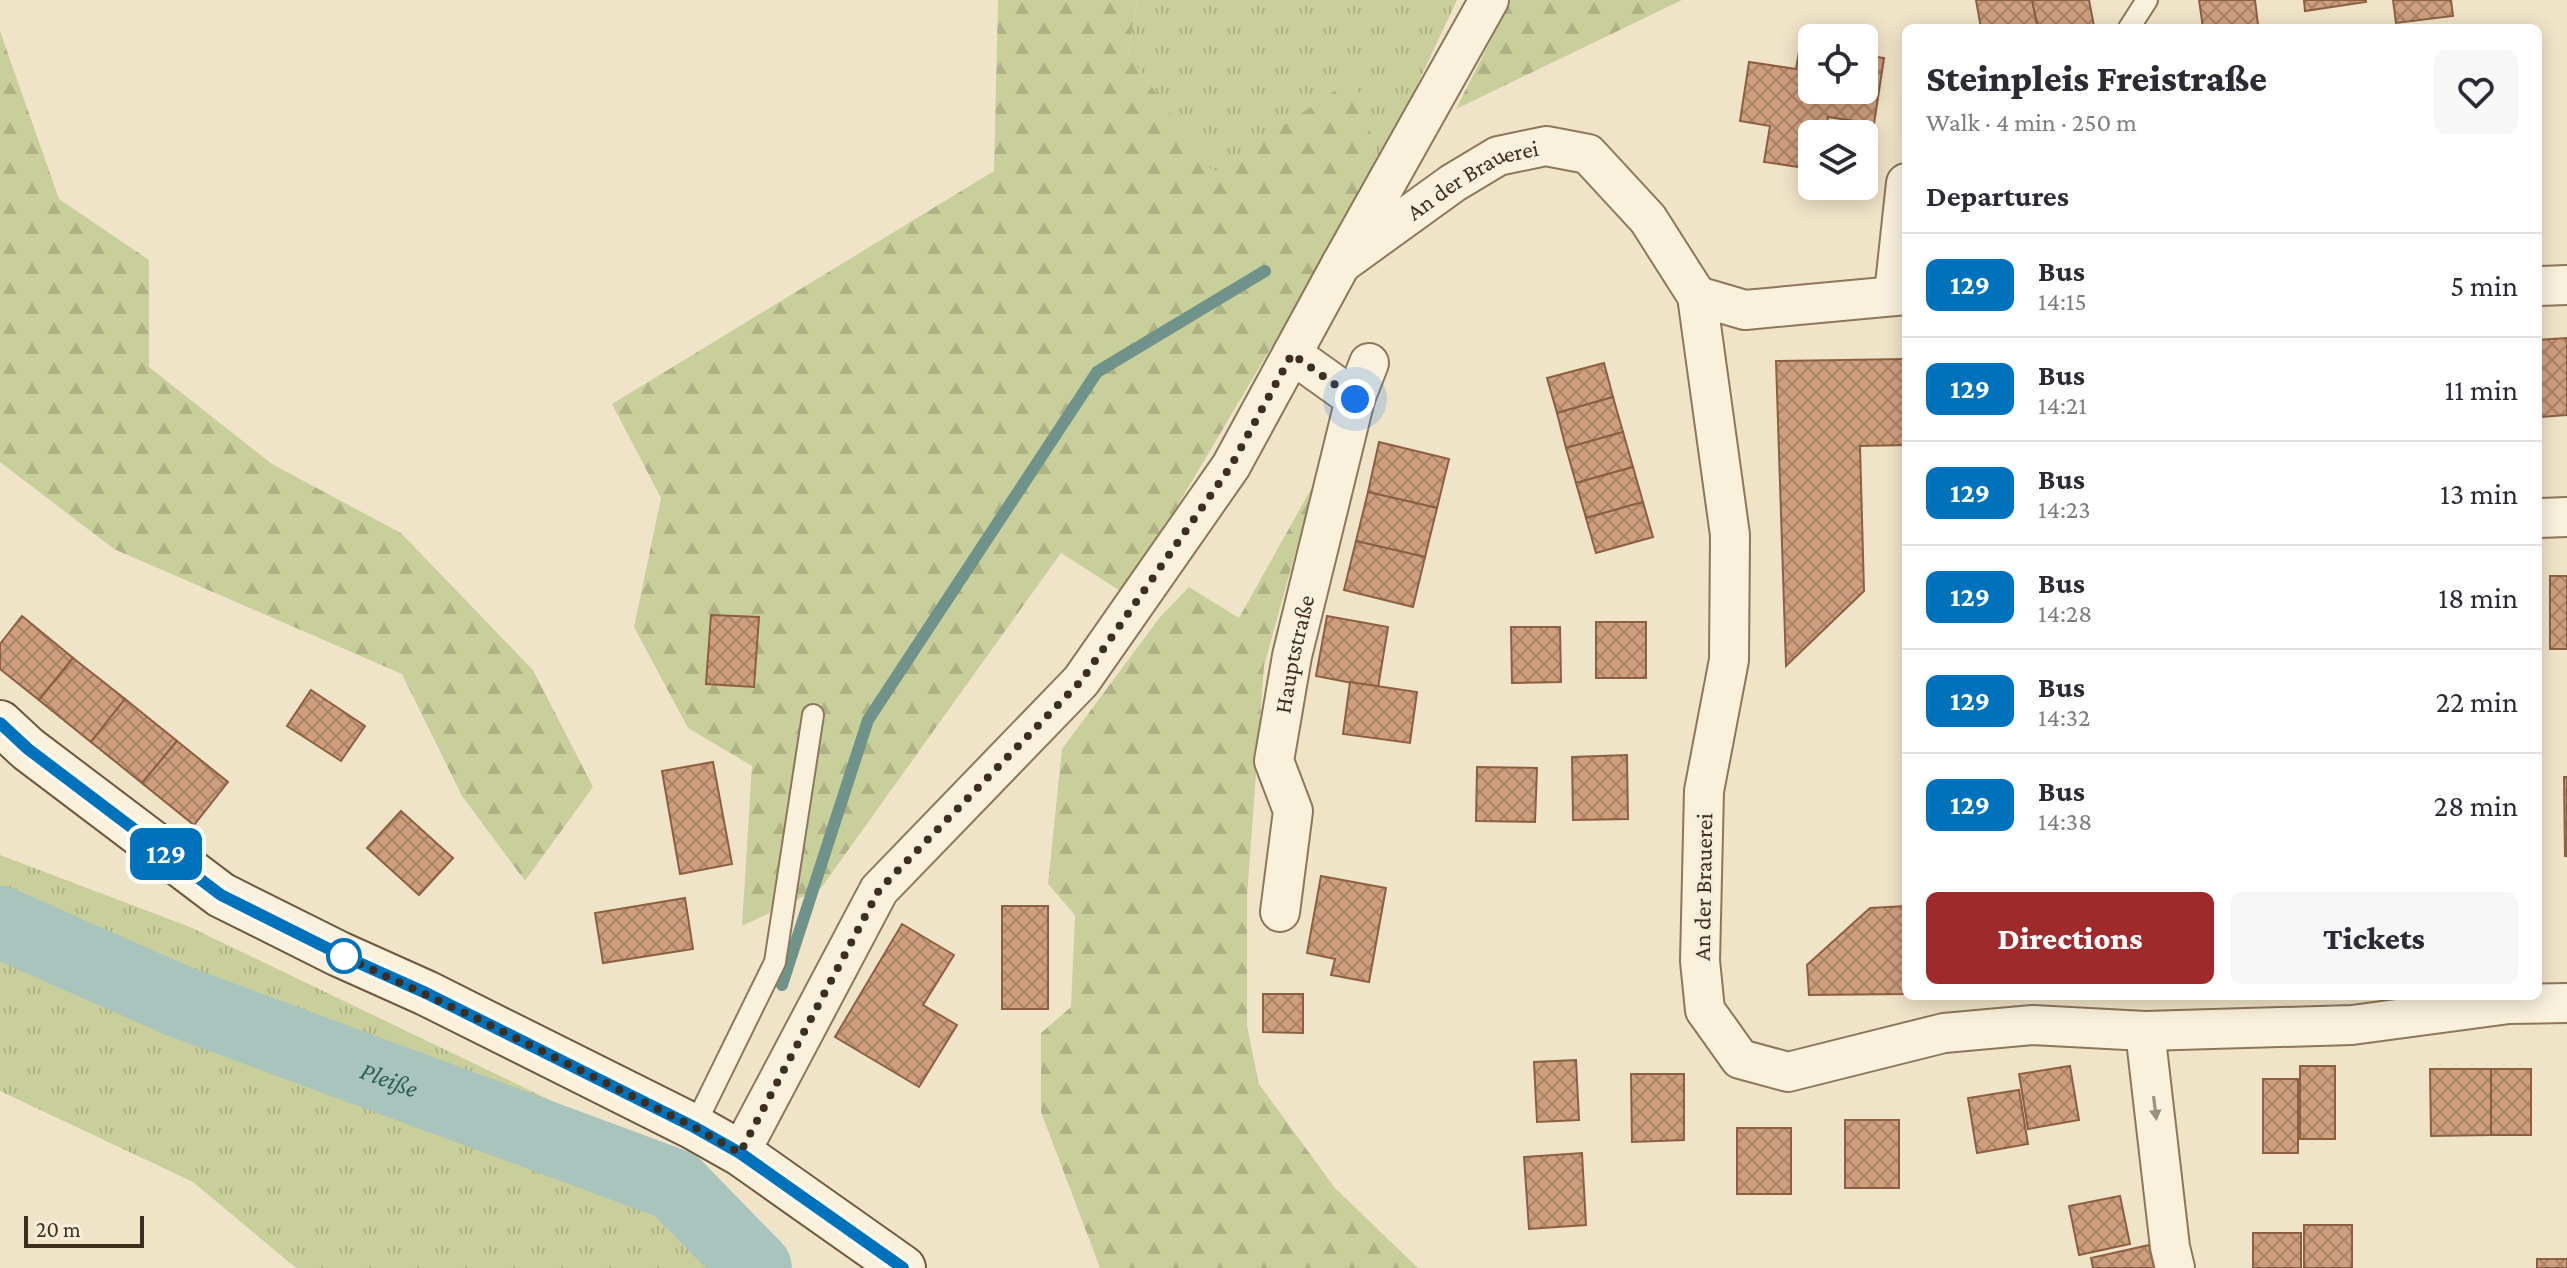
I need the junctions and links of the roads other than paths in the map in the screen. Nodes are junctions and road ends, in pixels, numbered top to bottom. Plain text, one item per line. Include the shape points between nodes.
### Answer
1 (1489, 0) edge
2 (2147, 0) edge
3 (2132, 24) edge
4 (1902, 257) edge
5 (1341, 264) junction
6 (2567, 285) edge
7 (2542, 286) edge
8 (1900, 294) edge
9 (1697, 296) junction
10 (1292, 354) junction
11 (1369, 363) dead end
12 (1355, 399) junction
13 (2567, 517) edge
14 (2542, 518) edge
15 (813, 715) dead end
16 (0, 723) edge
17 (1280, 912) dead end
18 (2567, 1003) edge
19 (2145, 1031) junction
20 (694, 1127) junction
21 (740, 1153) junction
22 (903, 1268) edge
23 (2175, 1268) edge

1 - 5 street, An der Brauerei
2 - 3 lane
4 - 8 street
5 - 9 street, An der Brauerei via 1498,156 1546,146 1588,154 1648,219
5 - 10 street, An der Brauerei
6 - 7 street
8 - 9 street via 1745,310
9 - 19 street, An der Brauerei via 1730,535 1729,660 1704,791 1700,961 1705,1010 1740,1059 1788,1072 1944,1033 2033,1025
10 - 12 street
10 - 21 street, An der Brauerei via 1231,466 1081,681 879,890
11 - 12 street, Hauptstraße
12 - 17 street, Hauptstraße via 1292,656 1274,761 1293,811
13 - 14 street
15 - 20 lane via 775,962
16 - 20 main road via 221,895
18 - 19 street, An der Brauerei via 2509,1004 2352,1025
19 -> 23 street
20 - 21 main road
21 - 22 main road

